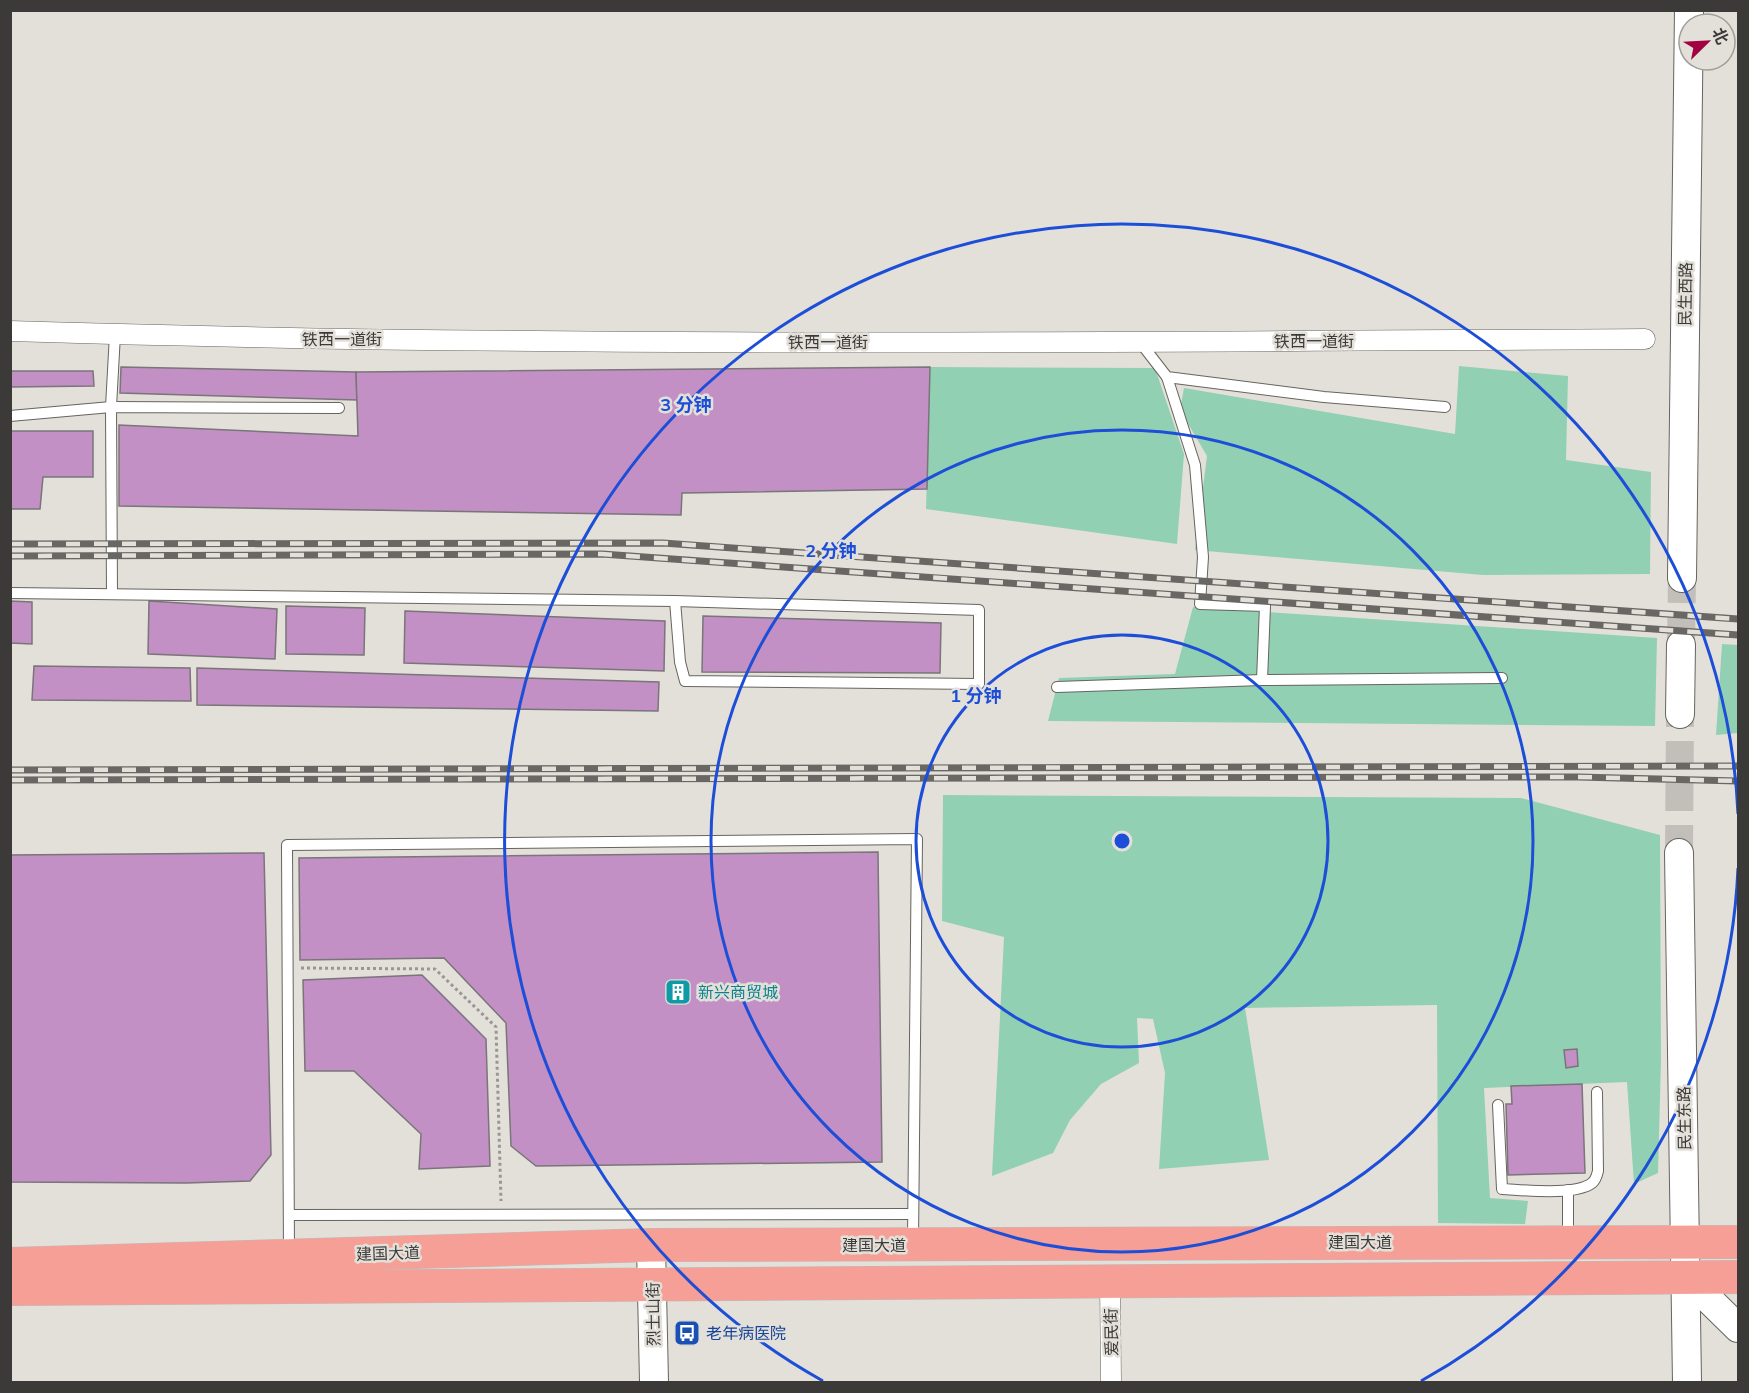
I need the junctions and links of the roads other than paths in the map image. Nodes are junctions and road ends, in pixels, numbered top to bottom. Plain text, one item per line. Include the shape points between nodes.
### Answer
1 (1689, 10) edge
2 (10, 331) edge
3 (115, 334) junction
4 (1645, 339) dead end
5 (1140, 342) junction
6 (1167, 378) junction
7 (111, 407) junction
8 (1445, 407) dead end
9 (339, 408) dead end
10 (10, 416) edge
11 (1682, 578) tunnel mouth
12 (10, 593) edge
13 (112, 594) junction
14 (675, 601) junction
15 (1681, 645) tunnel mouth
16 (1502, 678) dead end
17 (1262, 680) junction
18 (1056, 687) dead end
19 (1680, 714) tunnel mouth
20 (1679, 853) tunnel mouth
21 (1597, 1092) dead end
22 (1498, 1105) dead end
23 (1568, 1190) junction
24 (289, 1215) junction
25 (913, 1229) junction
26 (1568, 1241) junction
27 (1686, 1242) junction
28 (1738, 1242) edge
29 (651, 1245) junction
30 (289, 1256) junction
31 (10, 1264) edge
32 (1686, 1276) junction
33 (1738, 1276) edge
34 (1110, 1281) junction
35 (653, 1285) junction
36 (10, 1289) edge
37 (1738, 1329) edge
38 (654, 1383) edge
39 (1111, 1383) edge
40 (1687, 1383) edge

1 - 11 main road, 民生西路
2 - 3 street, 铁西一道街
3 - 5 street, 铁西一道街 via 218,338
3 - 7 lane
4 - 5 street, 铁西一道街
5 - 6 lane
6 - 8 lane
6 - 17 lane via 1195,465 1203,556 1200,604 1264,606
7 - 9 lane
7 - 10 lane
7 - 13 lane
12 - 13 lane
13 - 14 lane
14 - 14 lane via 685,681 979,684 979,610
15 - 19 main road
16 - 17 lane
17 - 18 lane
20 - 27 main road, 民生东路
21 - 23 lane via 1598,1171 1594,1182
22 - 23 lane via 1502,1189
23 - 26 lane
24 - 25 lane via 501,1214
24 - 25 lane via 287,845 917,839
24 - 30 lane
25 - 26 highway, 建国大道
25 - 29 highway, 建国大道
26 - 27 highway, 建国大道
27 - 28 highway, 建国大道
27 - 32 main road, 民生东路
29 - 30 highway, 建国大道
29 - 35 main road, 烈士山街
30 - 31 highway, 建国大道
32 - 33 highway, 建国大道
32 - 34 highway, 建国大道
32 - 37 main road
32 - 40 main road, 民生东路
34 - 35 highway, 建国大道
34 - 39 street, 爱民街
35 - 36 highway, 建国大道
35 - 38 main road, 烈士山街

